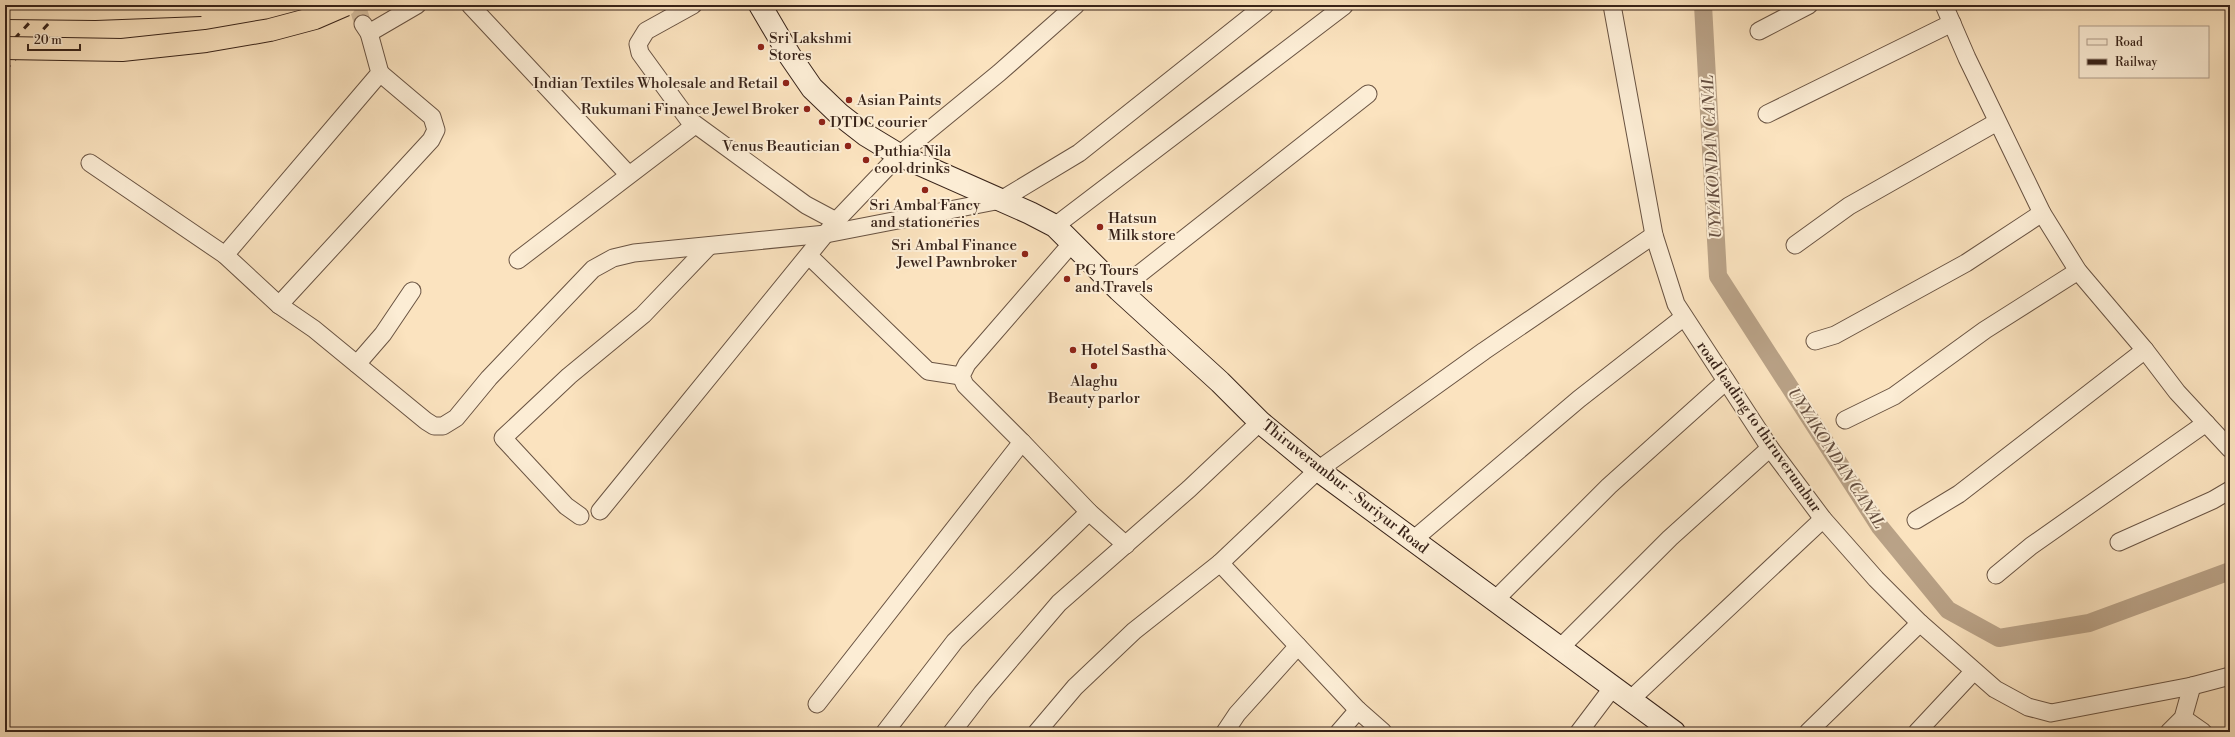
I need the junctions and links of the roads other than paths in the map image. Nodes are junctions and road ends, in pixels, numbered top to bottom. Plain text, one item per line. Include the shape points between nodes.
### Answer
1 (201, 5) edge
2 (345, 5) edge
3 (417, 5) edge
4 (470, 5) edge
5 (693, 5) edge
6 (760, 5) edge
7 (1076, 5) edge
8 (1265, 5) edge
9 (1612, 5) edge
10 (1809, 5) edge
11 (1944, 5) edge
12 (1344, 6) edge
13 (5, 8) edge
14 (1952, 23) junction
15 (1759, 31) dead end
16 (5, 48) edge
17 (380, 73) junction
18 (1368, 94) dead end
19 (1767, 114) dead end
20 (1998, 122) junction
21 (695, 125) junction
22 (899, 155) junction
23 (90, 163) dead end
24 (628, 174) junction
25 (1001, 200) junction
26 (2042, 213) junction
27 (1055, 226) junction
28 (831, 227) junction
29 (1654, 235) junction
30 (1072, 243) junction
31 (1795, 245) dead end
32 (709, 246) junction
33 (225, 255) junction
34 (809, 256) junction
35 (518, 260) dead end
36 (2078, 271) junction
37 (1119, 290) junction
38 (412, 291) dead end
39 (279, 305) junction
40 (1684, 317) junction
41 (1815, 341) dead end
42 (2145, 350) junction
43 (356, 364) junction
44 (961, 376) junction
45 (1726, 381) junction
46 (1845, 420) dead end
47 (1260, 422) junction
48 (2206, 423) junction
49 (1022, 442) junction
50 (1770, 448) junction
51 (2230, 449) edge
52 (1318, 470) junction
53 (2230, 490) edge
54 (600, 511) dead end
55 (1089, 512) junction
56 (580, 516) dead end
57 (1823, 519) junction
58 (1916, 520) dead end
59 (1413, 540) junction
60 (2120, 542) dead end
61 (1126, 545) junction
62 (1220, 563) junction
63 (1996, 575) dead end
64 (1494, 601) junction
65 (1920, 623) junction
66 (1298, 646) junction
67 (1560, 648) junction
68 (1973, 672) junction
69 (2230, 676) edge
70 (2192, 686) junction
71 (1613, 687) junction
72 (1630, 700) junction
73 (817, 704) dead end
74 (1358, 710) junction
75 (2183, 718) junction
76 (885, 732) edge
77 (952, 732) edge
78 (1037, 732) edge
79 (1225, 732) edge
80 (1340, 732) edge
81 (1383, 732) edge
82 (1579, 732) edge
83 (1674, 732) edge
84 (1808, 732) edge
85 (1917, 732) edge
86 (2169, 732) edge
87 (2203, 732) edge

1 - 13 highway, bridge via 95,9
2 - 16 highway, bridge via 315,18 270,30 206,41 122,50
3 - 17 street via 366,28
4 - 24 street
5 - 21 street via 646,32 638,44 640,53
6 - 22 main road, Thiruverambur - Suriyur Road via 812,88 866,135
7 - 22 street via 999,73
8 - 25 street via 1079,153
9 - 29 street, road leading to thiruverumbur
10 - 15 street
11 - 14 street
12 - 27 street
14 - 19 street
14 - 20 street
17 - 33 street
17 - 39 street via 432,117 436,130 431,140
18 - 37 street
20 - 26 street
20 - 31 street via 1848,206
21 - 24 street
21 - 28 street via 806,205
22 - 25 main road, Thiruverambur - Suriyur Road
22 - 28 street
23 - 33 street
24 - 35 street
25 - 27 main road, Thiruverambur - Suriyur Road
25 - 28 street
26 - 36 street
26 - 41 street via 1966,263 1835,335
27 - 30 main road, Thiruverambur - Suriyur Road
28 - 32 street
28 - 34 street
29 - 40 street, road leading to thiruverumbur via 1676,304
29 - 52 street via 1484,351
30 - 37 main road, Thiruverambur - Suriyur Road
30 - 44 street via 967,364
32 - 43 street via 634,253 613,258 593,269 489,378 456,418 443,426 434,426 426,421
32 - 56 street via 643,315 569,376 503,438 566,506
33 - 39 street
34 - 44 street via 928,370
34 - 54 street
36 - 42 street
36 - 46 street via 1985,330 1894,396
37 - 47 main road, Thiruverambur - Suriyur Road
38 - 43 street via 383,334
39 - 43 street
40 - 45 street, road leading to thiruverumbur
40 - 59 street via 1580,399
42 - 48 street via 2177,392
42 - 58 street via 1959,494
44 - 49 street via 965,384
45 - 50 street, road leading to thiruverumbur
45 - 64 street via 1609,486
47 - 52 main road, Thiruverambur - Suriyur Road
47 - 61 street via 1190,489
48 - 51 street
48 - 63 street via 2031,546
49 - 55 street
49 - 73 street
50 - 57 street, road leading to thiruverumbur
50 - 67 street via 1670,538
52 - 59 main road, Thiruverambur - Suriyur Road
52 - 62 street
53 - 60 street
55 - 61 street
55 - 76 street via 955,641
57 - 65 street, road leading to thiruverumbur via 1876,579
57 - 72 street
59 - 64 main road, Thiruverambur - Suriyur Road
61 - 77 street via 1059,603
62 - 66 street
62 - 78 street via 1134,631 1075,687
64 - 67 main road, Thiruverambur - Suriyur Road
65 - 68 street, road leading to thiruverumbur
65 - 84 street
66 - 74 street
66 - 79 street via 1237,714
67 - 71 main road, Thiruverambur - Suriyur Road
68 - 70 street, road leading to thiruverumbur via 1995,689 2028,706 2051,713
68 - 85 street
69 - 70 street, road leading to thiruverumbur
70 - 75 street
71 - 72 main road, Thiruverambur - Suriyur Road
71 - 82 street
72 - 83 main road, Thiruverambur - Suriyur Road
74 - 80 street
74 - 81 street
75 - 86 street
75 - 87 street

